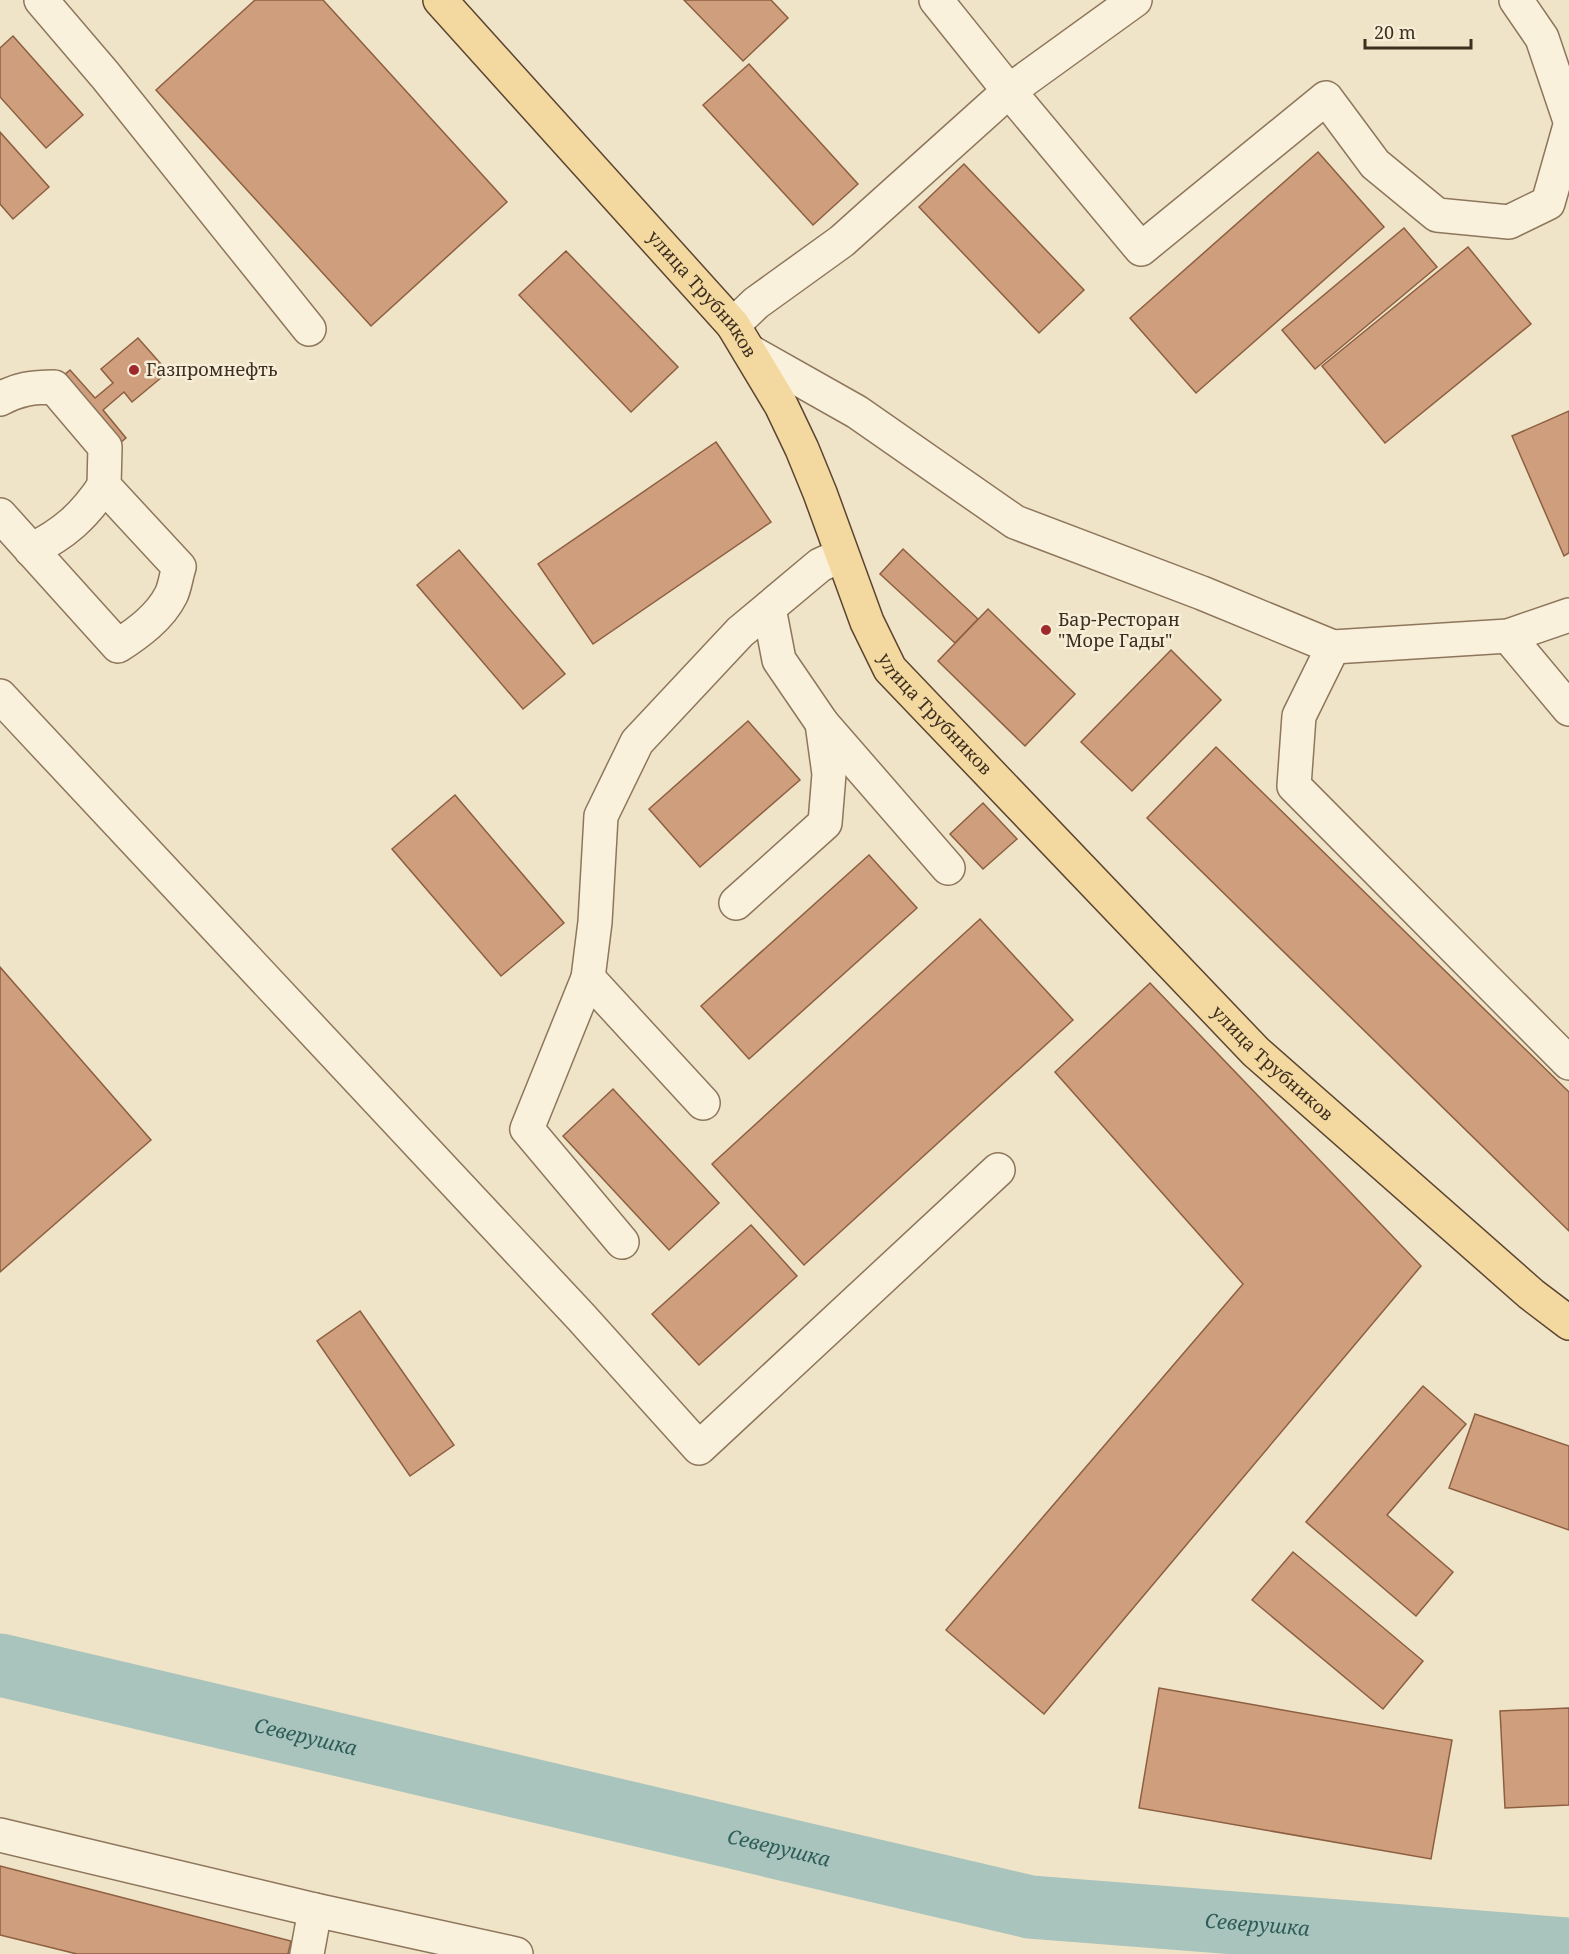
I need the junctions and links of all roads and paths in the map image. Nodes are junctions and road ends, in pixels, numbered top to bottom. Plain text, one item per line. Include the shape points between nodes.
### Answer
1 (41, 0) edge
2 (440, 0) edge
3 (936, 0) edge
4 (1135, 0) edge
5 (1516, 0) edge
6 (1009, 91) junction
7 (1569, 118) edge
8 (1569, 129) edge
9 (309, 329) dead end
10 (741, 338) junction
11 (0, 399) edge
12 (104, 486) junction
13 (0, 515) edge
14 (31, 550) junction
15 (842, 555) junction
16 (769, 608) junction
17 (1569, 615) edge
18 (1508, 636) junction
19 (1333, 647) junction
20 (0, 696) edge
21 (1569, 709) edge
22 (822, 723) junction
23 (948, 868) dead end
24 (736, 903) dead end
25 (588, 978) junction
26 (1569, 1063) edge
27 (703, 1103) dead end
28 (998, 1170) dead end
29 (622, 1242) dead end
30 (1569, 1323) edge
31 (0, 1835) edge
32 (315, 1910) junction
33 (307, 1954) edge
34 (516, 1954) edge

1 - 9 lane
2 - 10 main road, улица Трубников
3 - 6 lane
4 - 6 lane
5 - 7 lane via 1542,38
6 - 8 lane via 1141,249 1326,98 1375,164 1437,215 1509,222 1548,203
6 - 10 lane via 842,241 756,303
10 - 15 main road, улица Трубников via 802,449
10 - 19 lane via 857,412 1015,522
11 - 12 lane via 33,387 54,387 105,447
12 - 14 lane via 72,525
12 - 14 lane via 179,567 172,595 137,633 118,646
13 - 14 lane
15 - 16 lane via 820,565
15 - 30 main road, улица Трубников via 890,669 1256,1052
16 - 22 lane via 779,660
16 - 25 lane via 740,632 637,742 601,816
17 - 18 lane
18 - 19 lane
18 - 21 lane
19 - 26 lane via 1299,716 1294,786
20 - 28 lane via 699,1448
22 - 23 lane
22 - 24 lane via 829,774 825,823
25 - 27 lane
25 - 29 lane via 527,1129
31 - 32 lane
32 - 33 lane
32 - 34 lane

